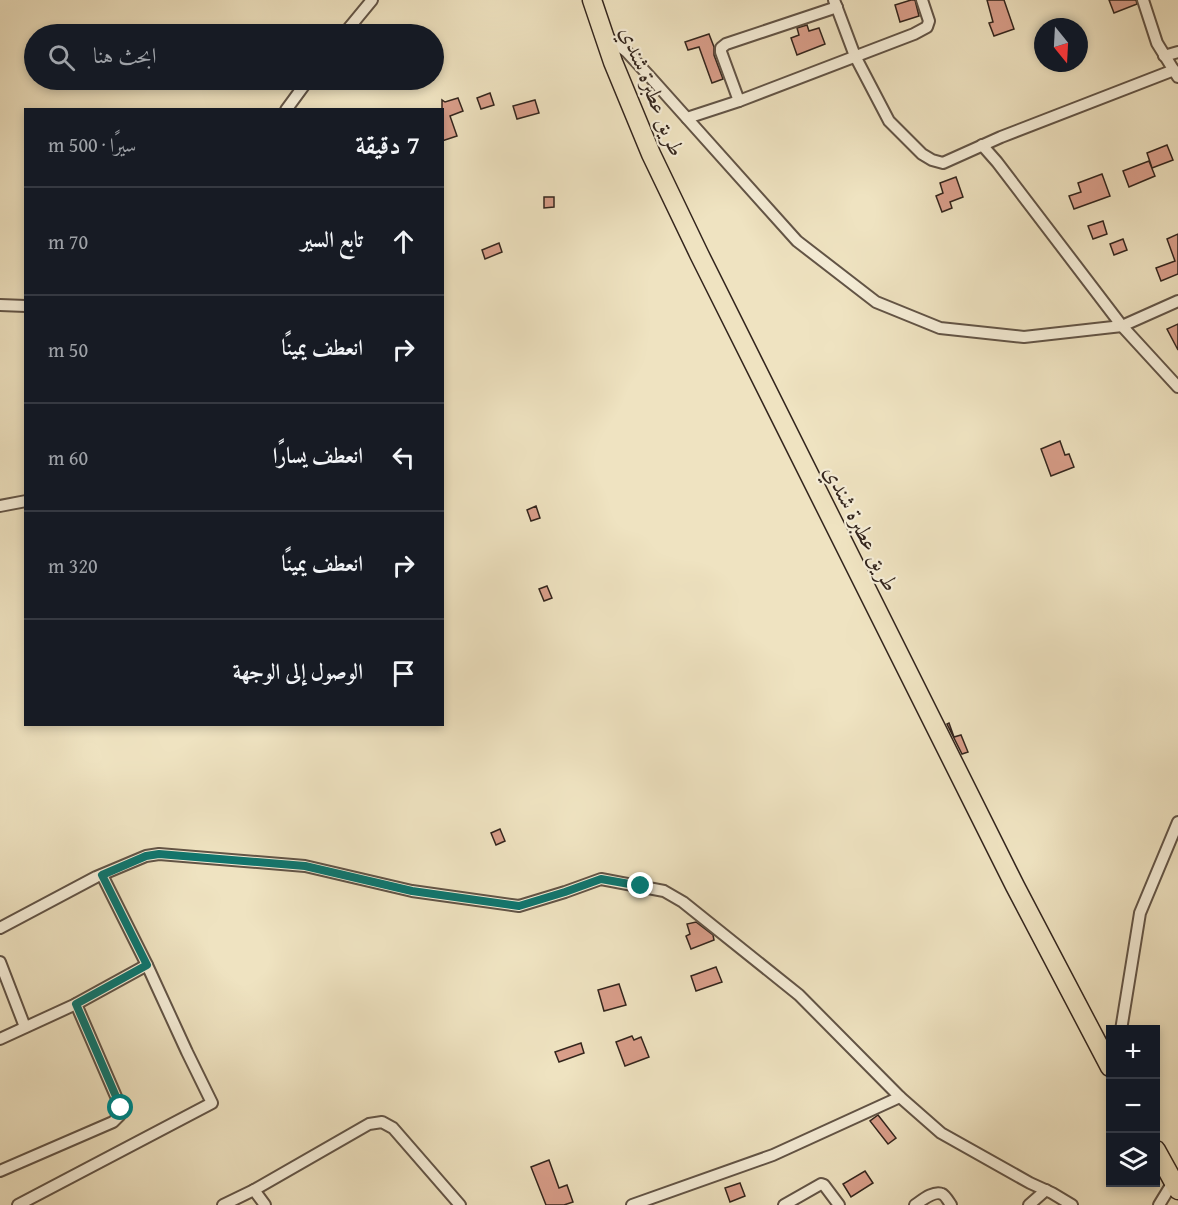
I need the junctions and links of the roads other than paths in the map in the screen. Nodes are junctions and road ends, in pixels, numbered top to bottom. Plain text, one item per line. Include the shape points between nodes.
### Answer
1 (372, 0) edge
2 (592, 0) edge
3 (922, 0) edge
4 (1143, 0) edge
5 (836, 4) edge
6 (352, 24) edge
7 (604, 35) junction
8 (1178, 52) edge
9 (855, 56) junction
10 (1164, 56) junction
11 (1176, 74) edge
12 (301, 90) edge
13 (739, 101) junction
14 (287, 108) edge
15 (687, 118) junction
16 (982, 145) junction
17 (1178, 301) edge
18 (0, 305) edge
19 (24, 306) edge
20 (1122, 326) junction
21 (1178, 387) edge
22 (24, 501) edge
23 (0, 506) edge
24 (1178, 822) edge
25 (102, 875) junction
26 (0, 928) edge
27 (0, 962) edge
28 (147, 965) junction
29 (76, 1004) junction
30 (1122, 1025) edge
31 (25, 1028) junction
32 (0, 1039) edge
33 (1106, 1059) edge
34 (900, 1097) junction
35 (1160, 1159) edge
36 (0, 1171) edge
37 (1175, 1186) edge
38 (254, 1190) junction
39 (1046, 1190) junction
40 (18, 1205) edge
41 (223, 1205) edge
42 (265, 1205) edge
43 (460, 1205) edge
44 (632, 1205) edge
45 (784, 1205) edge
46 (839, 1205) edge
47 (915, 1205) edge
48 (951, 1205) edge
49 (1029, 1205) edge
50 (1072, 1205) edge
51 (1159, 1205) edge

1 - 6 street
2 - 7 highway, طريق عطبرة شندي
3 - 9 street via 927,27
4 - 10 street
5 - 9 street
5 - 13 street via 726,44 721,52
7 - 15 street via 627,52
7 - 33 highway, طريق عطبرة شندي via 651,154 733,324
8 - 10 street
9 - 13 street
9 - 16 street via 889,121 922,154 943,163
10 - 11 street
11 - 16 street
12 - 14 street
13 - 15 street
15 - 20 street via 797,242 876,302 940,328 1024,337
16 - 20 street
17 - 20 street
18 - 19 street
20 - 21 street
22 - 23 street
24 - 30 street via 1140,913
25 - 26 street
25 - 28 street
25 - 34 street via 159,854 305,866 412,891 519,906 601,879 664,891 800,995
27 - 31 street
28 - 29 street
28 - 40 street via 212,1103
29 - 31 street
29 - 36 street via 121,1108 120,1115 113,1122
31 - 32 street
34 - 39 street via 941,1133
34 - 44 street via 773,1155
35 - 37 highway
37 - 51 street
38 - 41 street
38 - 42 street
38 - 43 street via 369,1124 381,1122 393,1128
39 - 49 street
39 - 50 street
45 - 46 street via 821,1184
47 - 48 street via 939,1192

